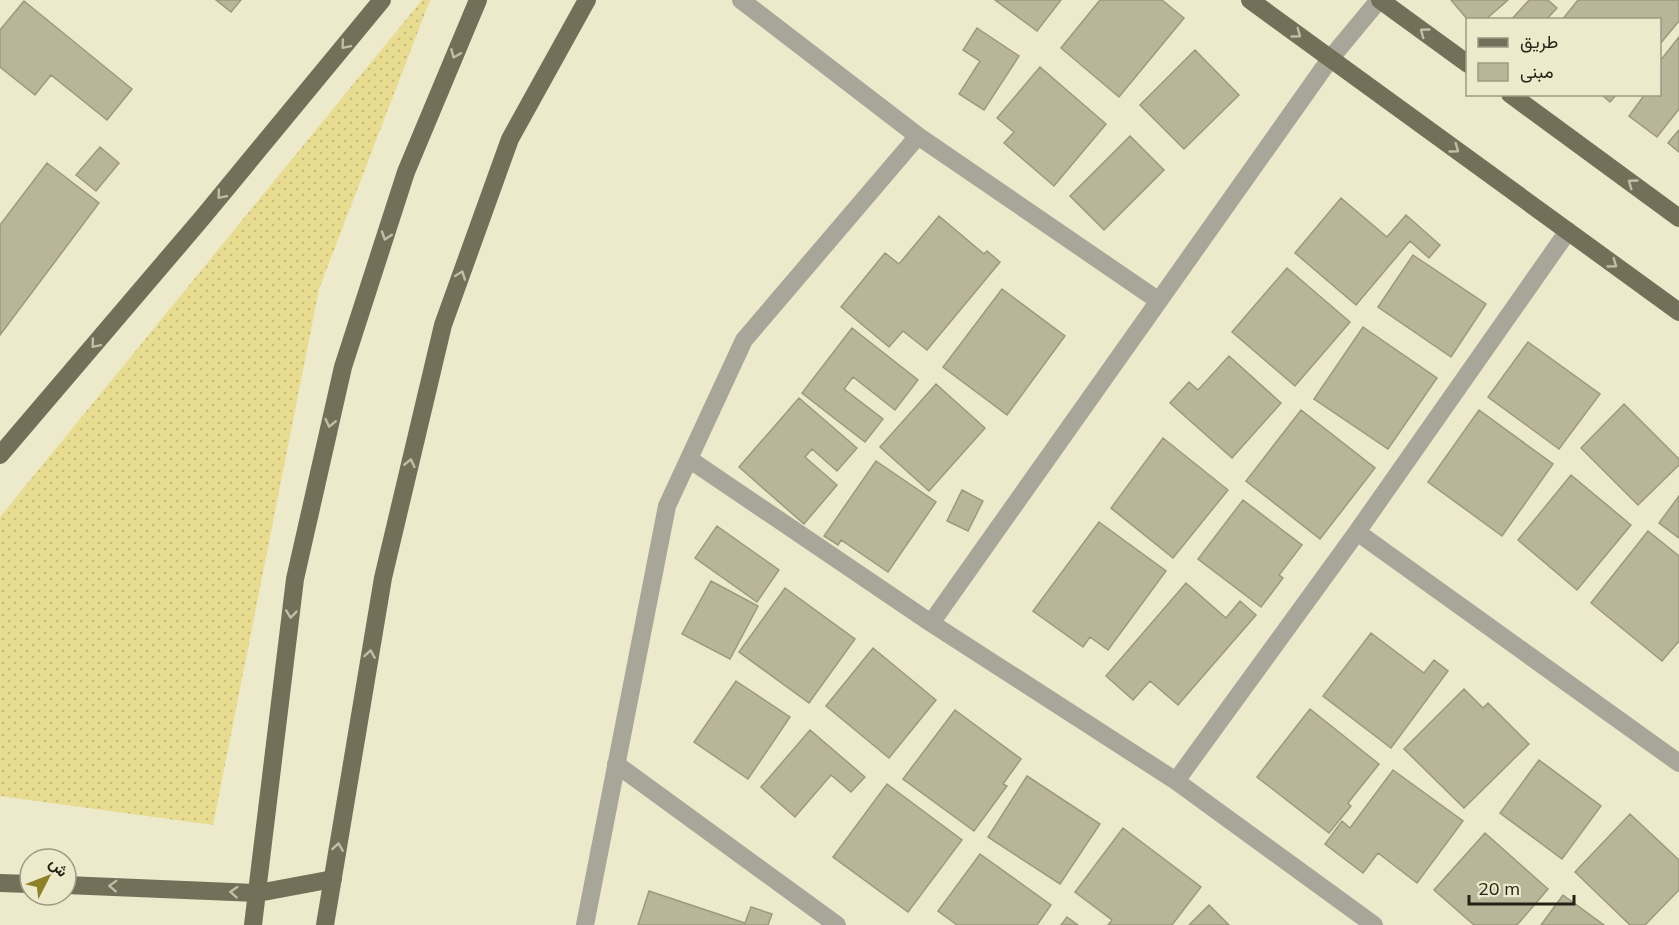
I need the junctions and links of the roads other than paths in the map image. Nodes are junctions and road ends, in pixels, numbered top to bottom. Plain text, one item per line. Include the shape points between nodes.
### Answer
1 (382, 0) edge
2 (478, 0) edge
3 (587, 0) edge
4 (741, 0) edge
5 (1250, 0) edge
6 (1379, 0) edge
7 (1330, 59) junction
8 (1466, 63) edge
9 (1513, 96) edge
10 (918, 136) junction
11 (1679, 218) edge
12 (1568, 231) junction
13 (1159, 301) junction
14 (1679, 312) edge
15 (3, 444) edge
16 (689, 459) junction
17 (1357, 532) junction
18 (932, 623) junction
19 (1679, 763) edge
20 (616, 764) junction
21 (1176, 781) junction
22 (333, 879) junction
23 (0, 883) edge
24 (18, 884) edge
25 (78, 885) edge
26 (258, 893) junction
27 (253, 925) edge
28 (325, 925) edge
29 (585, 925) edge
30 (837, 925) edge
31 (1374, 925) edge

1 -> 15 main road via 203,217
2 -> 26 main road via 406,172 343,367 295,579
22 -> 3 main road via 383,578 443,325 510,139
4 - 10 street
5 -> 7 main road
6 - 7 street
8 -> 6 main road
7 -> 12 main road
7 - 13 street
11 -> 9 main road
10 - 13 street
10 - 16 street via 744,340
12 -> 14 main road
12 - 17 street
13 - 18 street
16 - 18 street
16 - 20 street via 667,506
17 - 19 street
17 - 21 street
18 - 21 street
20 - 29 street
20 - 30 street
21 - 31 street
22 - 26 main road
22 - 28 main road
23 - 24 main road
26 -> 25 main road
26 - 27 main road

